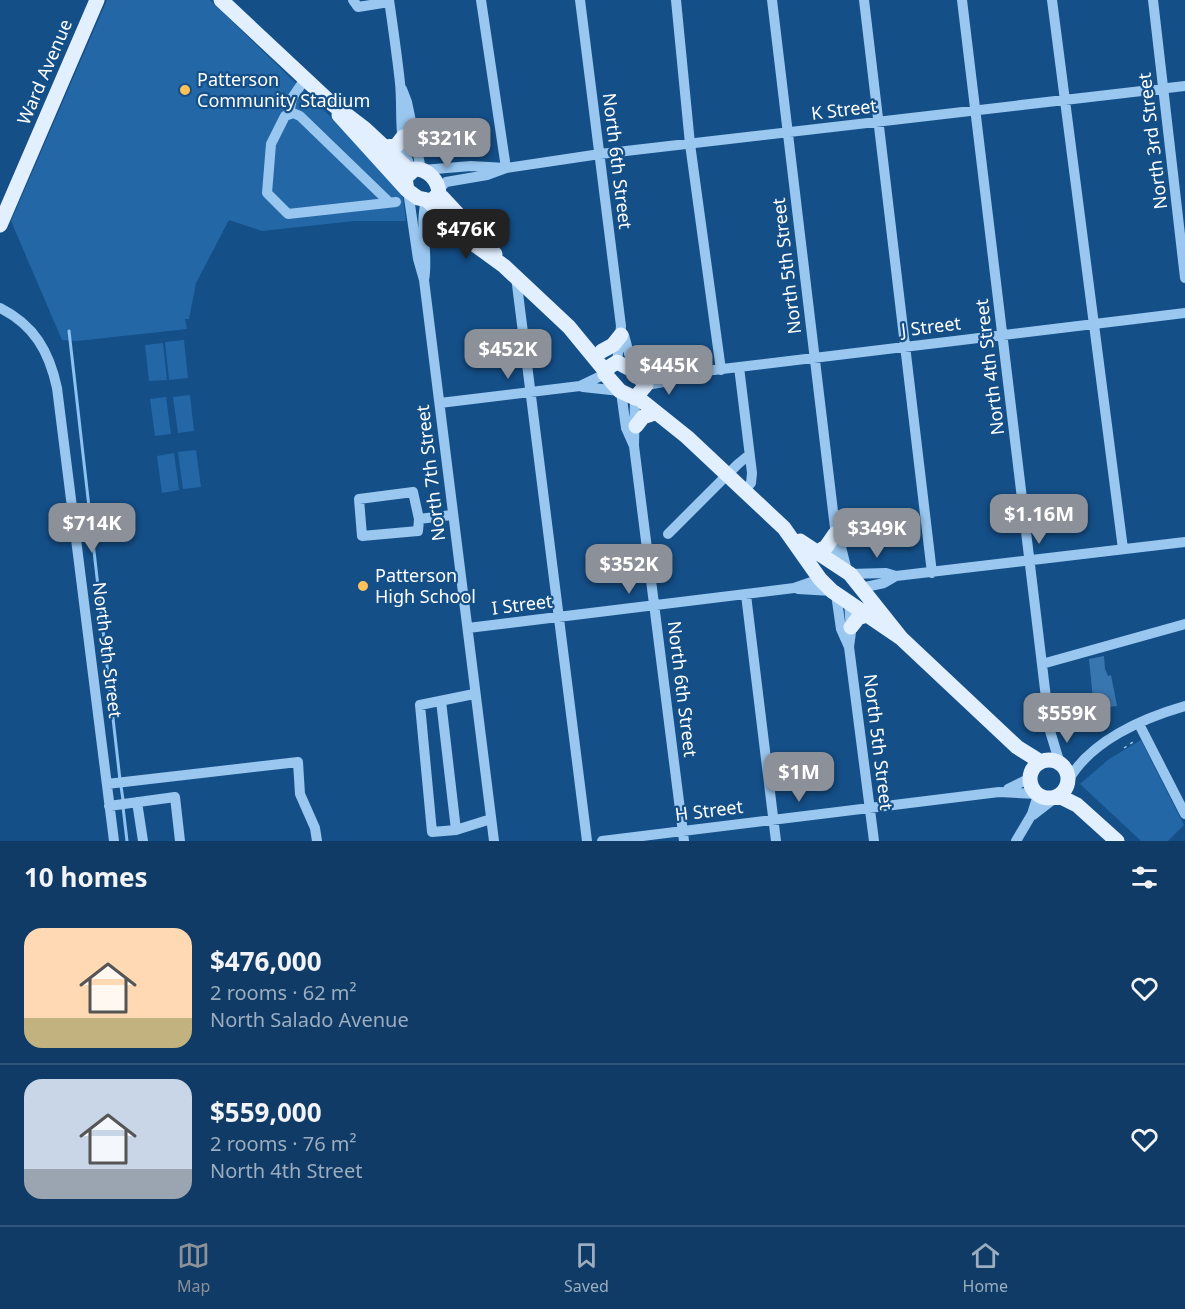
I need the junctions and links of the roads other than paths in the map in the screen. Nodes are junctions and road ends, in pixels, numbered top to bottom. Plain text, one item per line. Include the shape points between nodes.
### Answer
1 (97, 0) edge
2 (221, 0) edge
3 (353, 0) edge
4 (481, 0) edge
5 (580, 0) edge
6 (676, 0) edge
7 (772, 0) edge
8 (864, 0) edge
9 (963, 0) edge
10 (1052, 0) edge
11 (1153, 0) edge
12 (389, 1) edge
13 (305, 79) junction
14 (400, 86) junction
15 (1185, 86) edge
16 (1163, 89) junction
17 (1065, 100) junction
18 (331, 103) junction
19 (976, 111) junction
20 (289, 114) junction
21 (879, 122) junction
22 (788, 133) junction
23 (403, 137) junction
24 (690, 144) junction
25 (384, 147) junction
26 (600, 154) junction
27 (506, 168) junction
28 (417, 170) junction
29 (407, 190) junction
30 (433, 196) junction
31 (0, 225) edge
32 (516, 277) junction
33 (1185, 278) edge
34 (424, 280) junction
35 (0, 308) edge
36 (1185, 313) edge
37 (1092, 324) junction
38 (569, 327) junction
39 (621, 331) junction
40 (1002, 335) junction
41 (905, 347) junction
42 (602, 351) junction
43 (815, 358) junction
44 (611, 367) junction
45 (739, 368) junction
46 (721, 370) junction
47 (635, 372) junction
48 (681, 374) junction
49 (580, 386) junction
50 (531, 392) junction
51 (634, 392) junction
52 (440, 403) junction
53 (655, 413) junction
54 (636, 426) junction
55 (687, 437) junction
56 (634, 446) junction
57 (749, 455) junction
58 (727, 474) junction
59 (744, 491) junction
60 (452, 515) junction
61 (419, 519) junction
62 (784, 528) junction
63 (835, 531) junction
64 (668, 534) dead end
65 (1185, 542) edge
66 (1123, 549) junction
67 (816, 553) junction
68 (1030, 561) junction
69 (841, 568) junction
70 (932, 573) junction
71 (896, 576) junction
72 (820, 577) junction
73 (794, 588) junction
74 (861, 589) junction
75 (746, 595) junction
76 (842, 597) junction
77 (655, 606) junction
78 (869, 614) junction
79 (559, 617) junction
80 (1185, 624) edge
81 (851, 627) junction
82 (468, 628) junction
83 (901, 638) junction
84 (849, 647) junction
85 (1042, 664) junction
86 (474, 693) junction
87 (441, 701) junction
88 (1185, 706) edge
89 (1139, 724) junction
90 (1050, 731) junction
91 (1017, 747) junction
92 (1085, 759) junction
93 (1042, 762) junction
94 (1061, 765) junction
95 (1030, 776) junction
96 (107, 784) junction
97 (1062, 790) junction
98 (999, 792) junction
99 (1037, 794) junction
100 (137, 802) junction
101 (109, 806) junction
102 (870, 809) junction
103 (1185, 814) edge
104 (491, 819) junction
105 (774, 820) junction
106 (1029, 820) junction
107 (456, 830) junction
108 (684, 836) edge
109 (1110, 839) edge
110 (114, 841) edge
111 (143, 841) edge
112 (180, 841) edge
113 (317, 841) edge
114 (494, 841) edge
115 (587, 841) edge
116 (602, 841) edge
117 (776, 841) edge
118 (874, 841) edge
119 (1016, 841) edge

1 - 31 main road, Ward Avenue
2 - 13 main road
3 - 12 street via 358,7
4 - 27 street
5 - 26 street, North 6th Street
6 - 24 street
7 - 22 street, North 5th Street
8 - 21 street
9 - 19 street, North 4th Street
10 - 17 street
11 - 16 street, North 3rd Street
12 - 14 street
13 - 18 main road
13 - 20 street via 292,98
14 - 23 street
14 - 28 street via 407,102
15 - 16 street, K Street
16 - 17 street, K Street
16 - 33 street, North 3rd Street
17 - 19 street, K Street
17 - 37 street
18 - 25 main road
18 - 29 main road via 349,129
19 - 21 street, K Street
19 - 40 street, North 4th Street
20 - 20 street via 300,116 393,202 288,213 267,193 271,144
21 - 22 street, K Street
21 - 41 street
22 - 24 street, K Street
22 - 43 street, North 5th Street
23 - 25 main road via 396,146
23 - 28 street via 406,155
24 - 26 street, K Street
24 - 46 street
25 - 28 main road
26 - 27 street, K Street
26 - 39 street, North 6th Street
27 - 28 street, K Street via 478,165
27 - 30 street, K Street via 446,182
28 - 29 main road via 405,178
28 - 30 main road via 435,180
29 - 30 main road
29 - 34 street, North 7th Street
30 - 32 main road via 466,239
30 - 34 street, North 7th Street via 424,217
32 - 38 main road
32 - 50 street
34 - 52 street, North 7th Street
35 - 96 street, North 9th Street via 24,322 38,337 55,378
36 - 37 street, J Street
37 - 40 street, J Street
37 - 66 street
38 - 42 main road
38 - 44 main road
39 - 42 main road via 613,345
39 - 44 street, North 6th Street
39 - 47 street, North 6th Street
40 - 41 street, J Street
40 - 68 street, North 4th Street
41 - 43 street, J Street
41 - 70 street
42 - 44 main road
43 - 45 street, J Street
43 - 63 street, North 5th Street
44 - 47 main road
44 - 49 street, J Street
44 - 51 main road
45 - 46 street, J Street
45 - 57 street
46 - 48 street, J Street
47 - 48 street, J Street
47 - 51 main road
48 - 51 street, J Street
49 - 50 street, J Street
49 - 51 street, J Street
50 - 52 street, J Street
50 - 79 street
51 - 53 main road
51 - 54 street, North 6th Street
51 - 55 main road
51 - 56 street via 626,428
52 - 60 street, North 7th Street
53 - 54 main road via 643,417
53 - 55 main road
54 - 56 street, North 6th Street
55 - 58 main road
56 - 77 street, North 6th Street
57 - 58 street
57 - 59 street via 751,483
58 - 59 main road
58 - 64 street
59 - 62 main road
60 - 61 street
60 - 82 street, North 7th Street
61 - 61 street via 414,492 359,499 362,536 418,531
62 - 67 main road
62 - 72 main road
63 - 67 main road via 826,547
63 - 69 street, North 5th Street
65 - 66 street
66 - 68 street
67 - 69 main road
68 - 70 street
68 - 85 street, North 4th Street
69 - 71 street
69 - 72 street via 823,568
69 - 74 main road
70 - 71 street
71 - 74 street
72 - 73 street, I Street
72 - 76 main road
73 - 75 street, I Street
73 - 76 street, I Street
74 - 76 street
74 - 83 main road
75 - 77 street, I Street
75 - 105 street
76 - 78 main road
76 - 81 street, North 5th Street
76 - 84 street, North 5th Street via 841,629
77 - 79 street, I Street
77 - 108 street, North 6th Street
78 - 81 main road via 858,618
78 - 83 main road
79 - 82 street, I Street
79 - 115 street
80 - 85 street
81 - 84 street, North 5th Street
82 - 86 street, North 7th Street
83 - 91 main road
84 - 102 street, North 5th Street
85 - 90 street, North 4th Street
86 - 87 street
86 - 104 street, North 7th Street
87 - 107 street
87 - 107 street via 420,705 432,832
88 - 89 street
89 - 92 street
89 - 103 street
90 - 93 street, North 4th Street
90 - 94 street, North 4th Street
91 - 93 main road
91 - 95 main road
92 - 94 street
92 - 97 street
93 - 94 main road
93 - 95 main road
94 - 97 main road
95 - 98 street, H Street
95 - 99 main road
96 - 101 street, North 9th Street
96 - 113 street via 298,762 300,794
97 - 99 main road
97 - 106 street
97 - 109 main road
98 - 99 street, H Street
98 - 102 street, H Street
99 - 106 street
100 - 101 street
100 - 111 street
100 - 112 street via 175,797
101 - 110 street, North 9th Street
102 - 105 street, H Street
102 - 118 street, North 5th Street
104 - 107 street
104 - 114 street, North 7th Street
105 - 108 street, H Street
105 - 117 street
106 - 119 street
108 - 116 street, H Street

